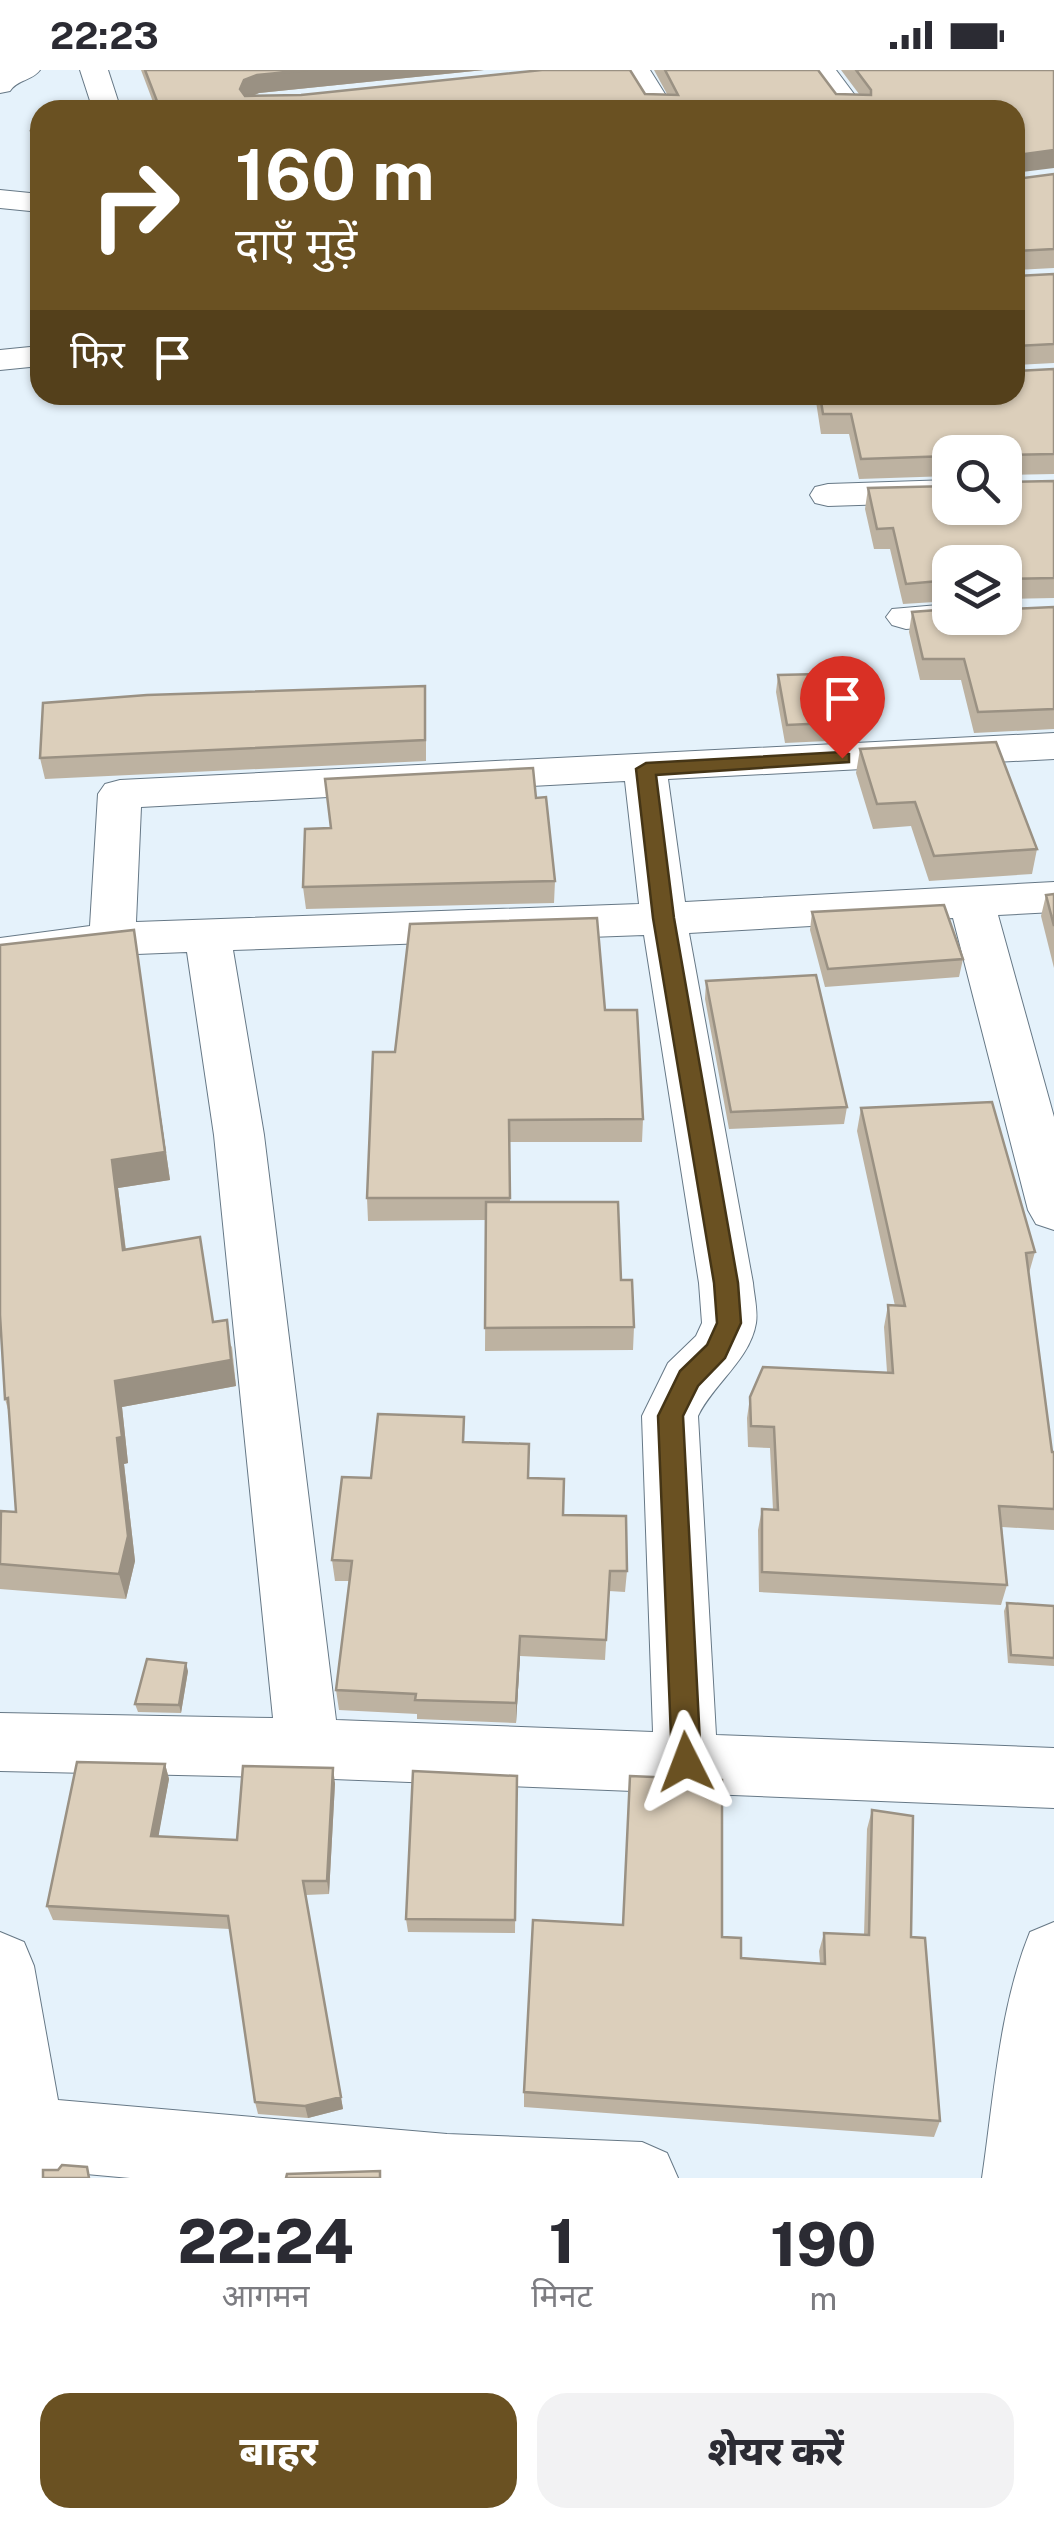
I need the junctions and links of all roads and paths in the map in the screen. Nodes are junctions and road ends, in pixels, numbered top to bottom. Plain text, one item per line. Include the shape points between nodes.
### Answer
1 (26, 70) edge
2 (94, 70) edge
3 (636, 70) edge
4 (821, 70) edge
5 (0, 85) edge
6 (104, 100) edge
7 (655, 100) edge
8 (844, 100) edge
9 (0, 198) edge
10 (30, 202) edge
11 (30, 357) edge
12 (0, 360) edge
13 (932, 492) edge
14 (828, 495) dead end
15 (932, 616) edge
16 (906, 617) dead end
17 (1049, 759) edge
18 (646, 769) junction
19 (1054, 897) edge
20 (972, 902) junction
21 (664, 918) junction
22 (208, 937) junction
23 (112, 939) junction
24 (0, 954) edge
25 (1054, 1210) edge
26 (0, 1742) edge
27 (308, 1748) junction
28 (686, 1762) junction
29 (1054, 1778) edge
30 (1054, 1956) edge
31 (0, 1966) edge
32 (19, 2147) edge
33 (447, 2174) edge
34 (642, 2178) edge
35 (1018, 2178) edge

1 - 5 street
2 - 6 street
3 - 7 street
4 - 8 street
9 - 10 street
11 - 12 street
13 - 14 street
15 - 16 street
17 - 18 street
18 - 21 street
18 - 23 street via 120,794
19 - 20 street
20 - 21 street
20 - 25 street
21 - 22 street
21 - 28 street via 729,1323 670,1416
22 - 23 street
22 - 27 street via 239,1135
23 - 24 street
26 - 27 street
27 - 28 street
28 - 29 street
30 - 35 street
31 - 32 street
32 - 33 street
33 - 34 street

